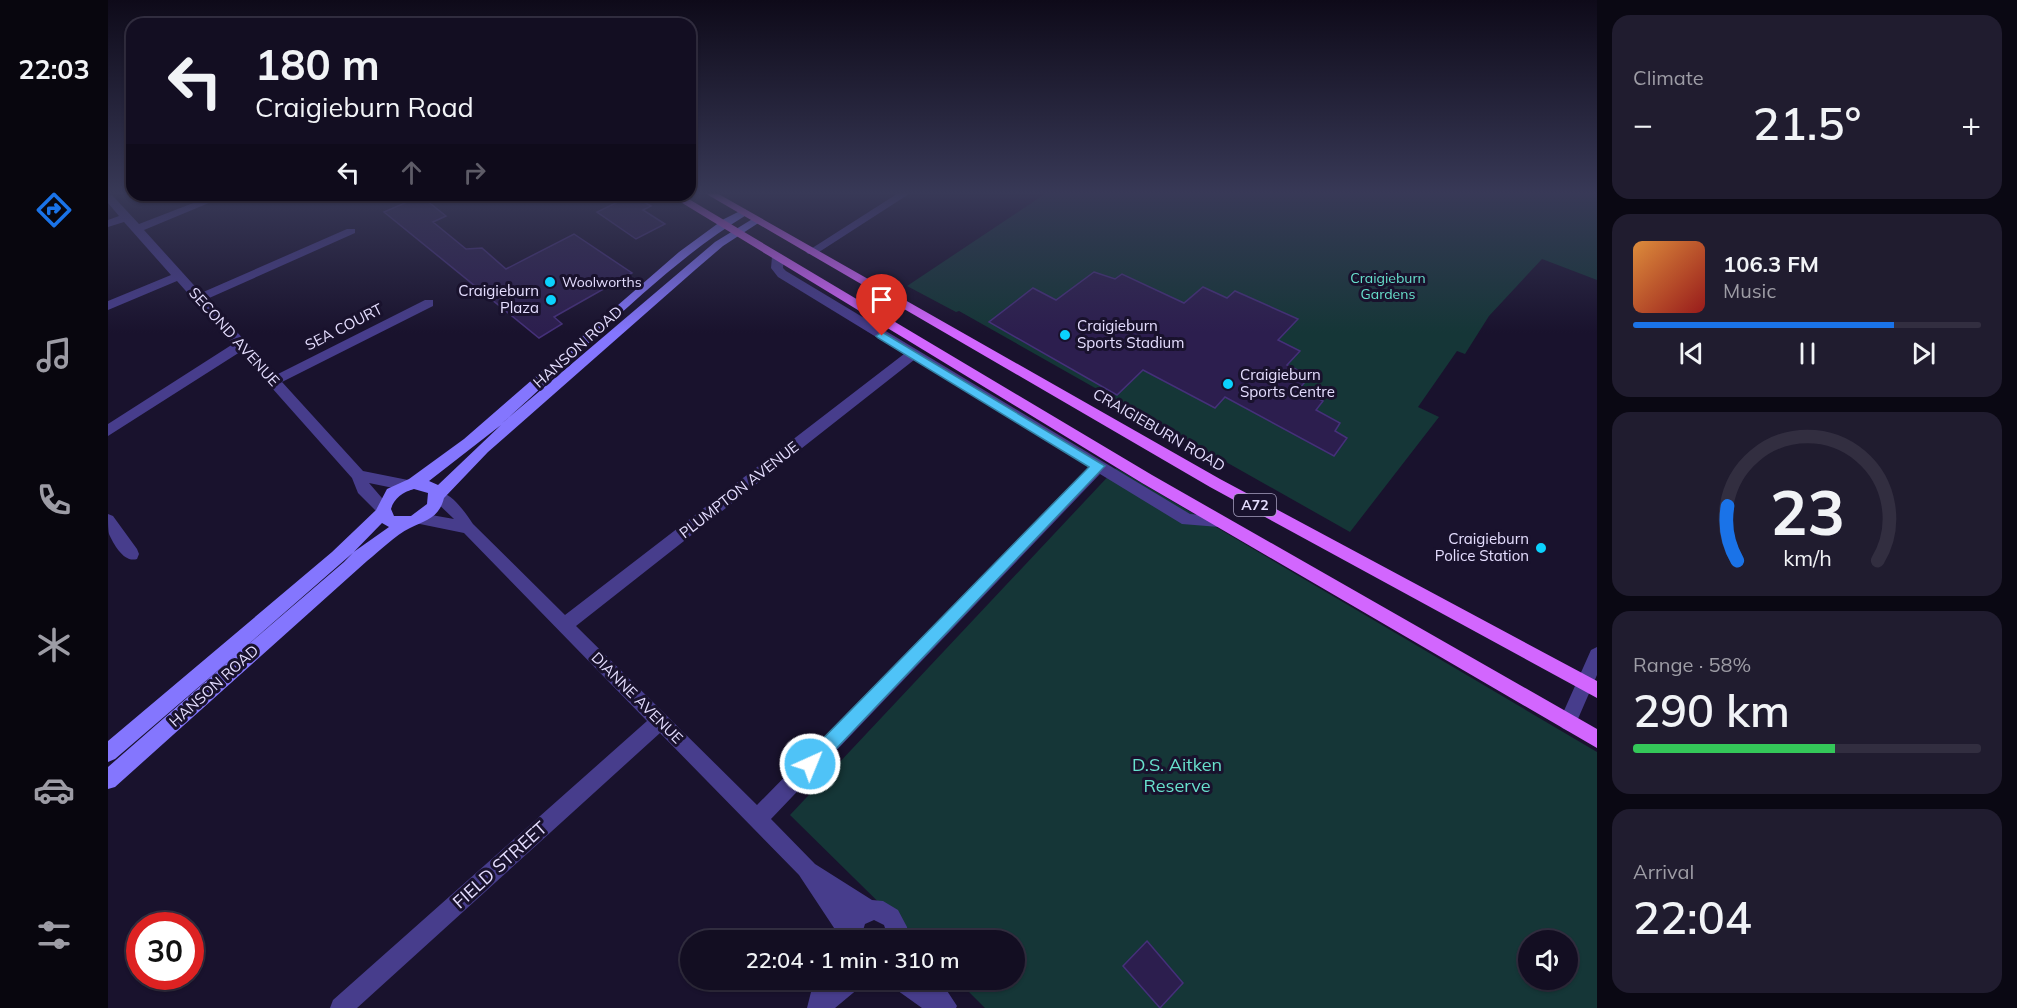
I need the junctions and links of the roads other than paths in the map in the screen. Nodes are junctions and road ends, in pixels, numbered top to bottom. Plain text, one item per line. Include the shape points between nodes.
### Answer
1 (145, 239) edge
2 (333, 239) edge
3 (704, 239) edge
4 (728, 239) edge
5 (749, 239) edge
6 (790, 239) edge
7 (833, 239) edge
8 (812, 252) junction
9 (778, 257) junction
10 (179, 276) junction
11 (199, 298) junction
12 (429, 303) dead end
13 (108, 306) edge
14 (241, 345) junction
15 (913, 354) junction
16 (274, 381) junction
17 (108, 431) edge
18 (1098, 466) junction
19 (358, 477) junction
20 (411, 484) junction
21 (437, 495) junction
22 (383, 511) junction
23 (108, 520) edge
24 (412, 521) junction
25 (1219, 521) junction
26 (468, 528) junction
27 (131, 554) dead end
28 (565, 625) junction
29 (1594, 674) edge
30 (660, 721) junction
31 (1568, 722) junction
32 (1597, 739) edge
33 (108, 753) edge
34 (108, 780) edge
35 (757, 819) junction
36 (806, 868) junction
37 (869, 910) junction
38 (846, 930) edge
39 (852, 930) edge
40 (897, 930) edge
41 (826, 990) edge
42 (838, 990) edge
43 (916, 990) edge
44 (934, 990) edge
45 (341, 1008) edge
46 (816, 1008) edge
47 (941, 1008) edge
48 (948, 1008) edge

1 - 10 street, SECOND AVENUE
2 - 11 street
3 - 20 street, HANSON ROAD via 452,457
4 - 21 street, HANSON ROAD via 483,448
5 - 9 main road, A72
6 - 8 main road, CRAIGIEBURN ROAD / A72
7 - 8 street
8 - 29 main road, CRAIGIEBURN ROAD / A72 via 1267,512
9 - 15 street via 777,268 782,274
9 - 25 main road, A72
10 - 11 street, SECOND AVENUE
10 - 13 street
11 - 14 street, SECOND AVENUE
12 - 16 street, SEA COURT
14 - 16 street, SECOND AVENUE
14 - 17 street
15 - 18 street
15 - 28 street, PLUMPTON AVENUE
16 - 19 street, SECOND AVENUE
18 - 25 street via 1187,520
18 - 35 street
19 - 20 street
19 - 22 street, SECOND AVENUE via 363,489
20 - 21 street via 426,484
20 - 22 street via 388,497
21 - 24 street via 433,508
21 - 26 street, DIANNE AVENUE
22 - 24 street via 392,522
22 - 33 street, HANSON ROAD via 338,557
23 - 27 street
24 - 26 street
24 - 34 street, HANSON ROAD via 353,563
25 - 31 main road, A72
26 - 28 street, DIANNE AVENUE
28 - 30 street, DIANNE AVENUE
29 - 31 street
30 - 35 street, DIANNE AVENUE
30 - 45 street, FIELD STREET
31 - 32 main road, A72
35 - 36 street, DIANNE AVENUE
36 - 37 street, DIANNE AVENUE
36 - 38 street, DIANNE AVENUE
37 - 39 street via 856,918
37 - 40 street, DIANNE AVENUE via 877,909 891,917
41 - 46 street
42 - 46 street
43 - 47 street
44 - 48 street

